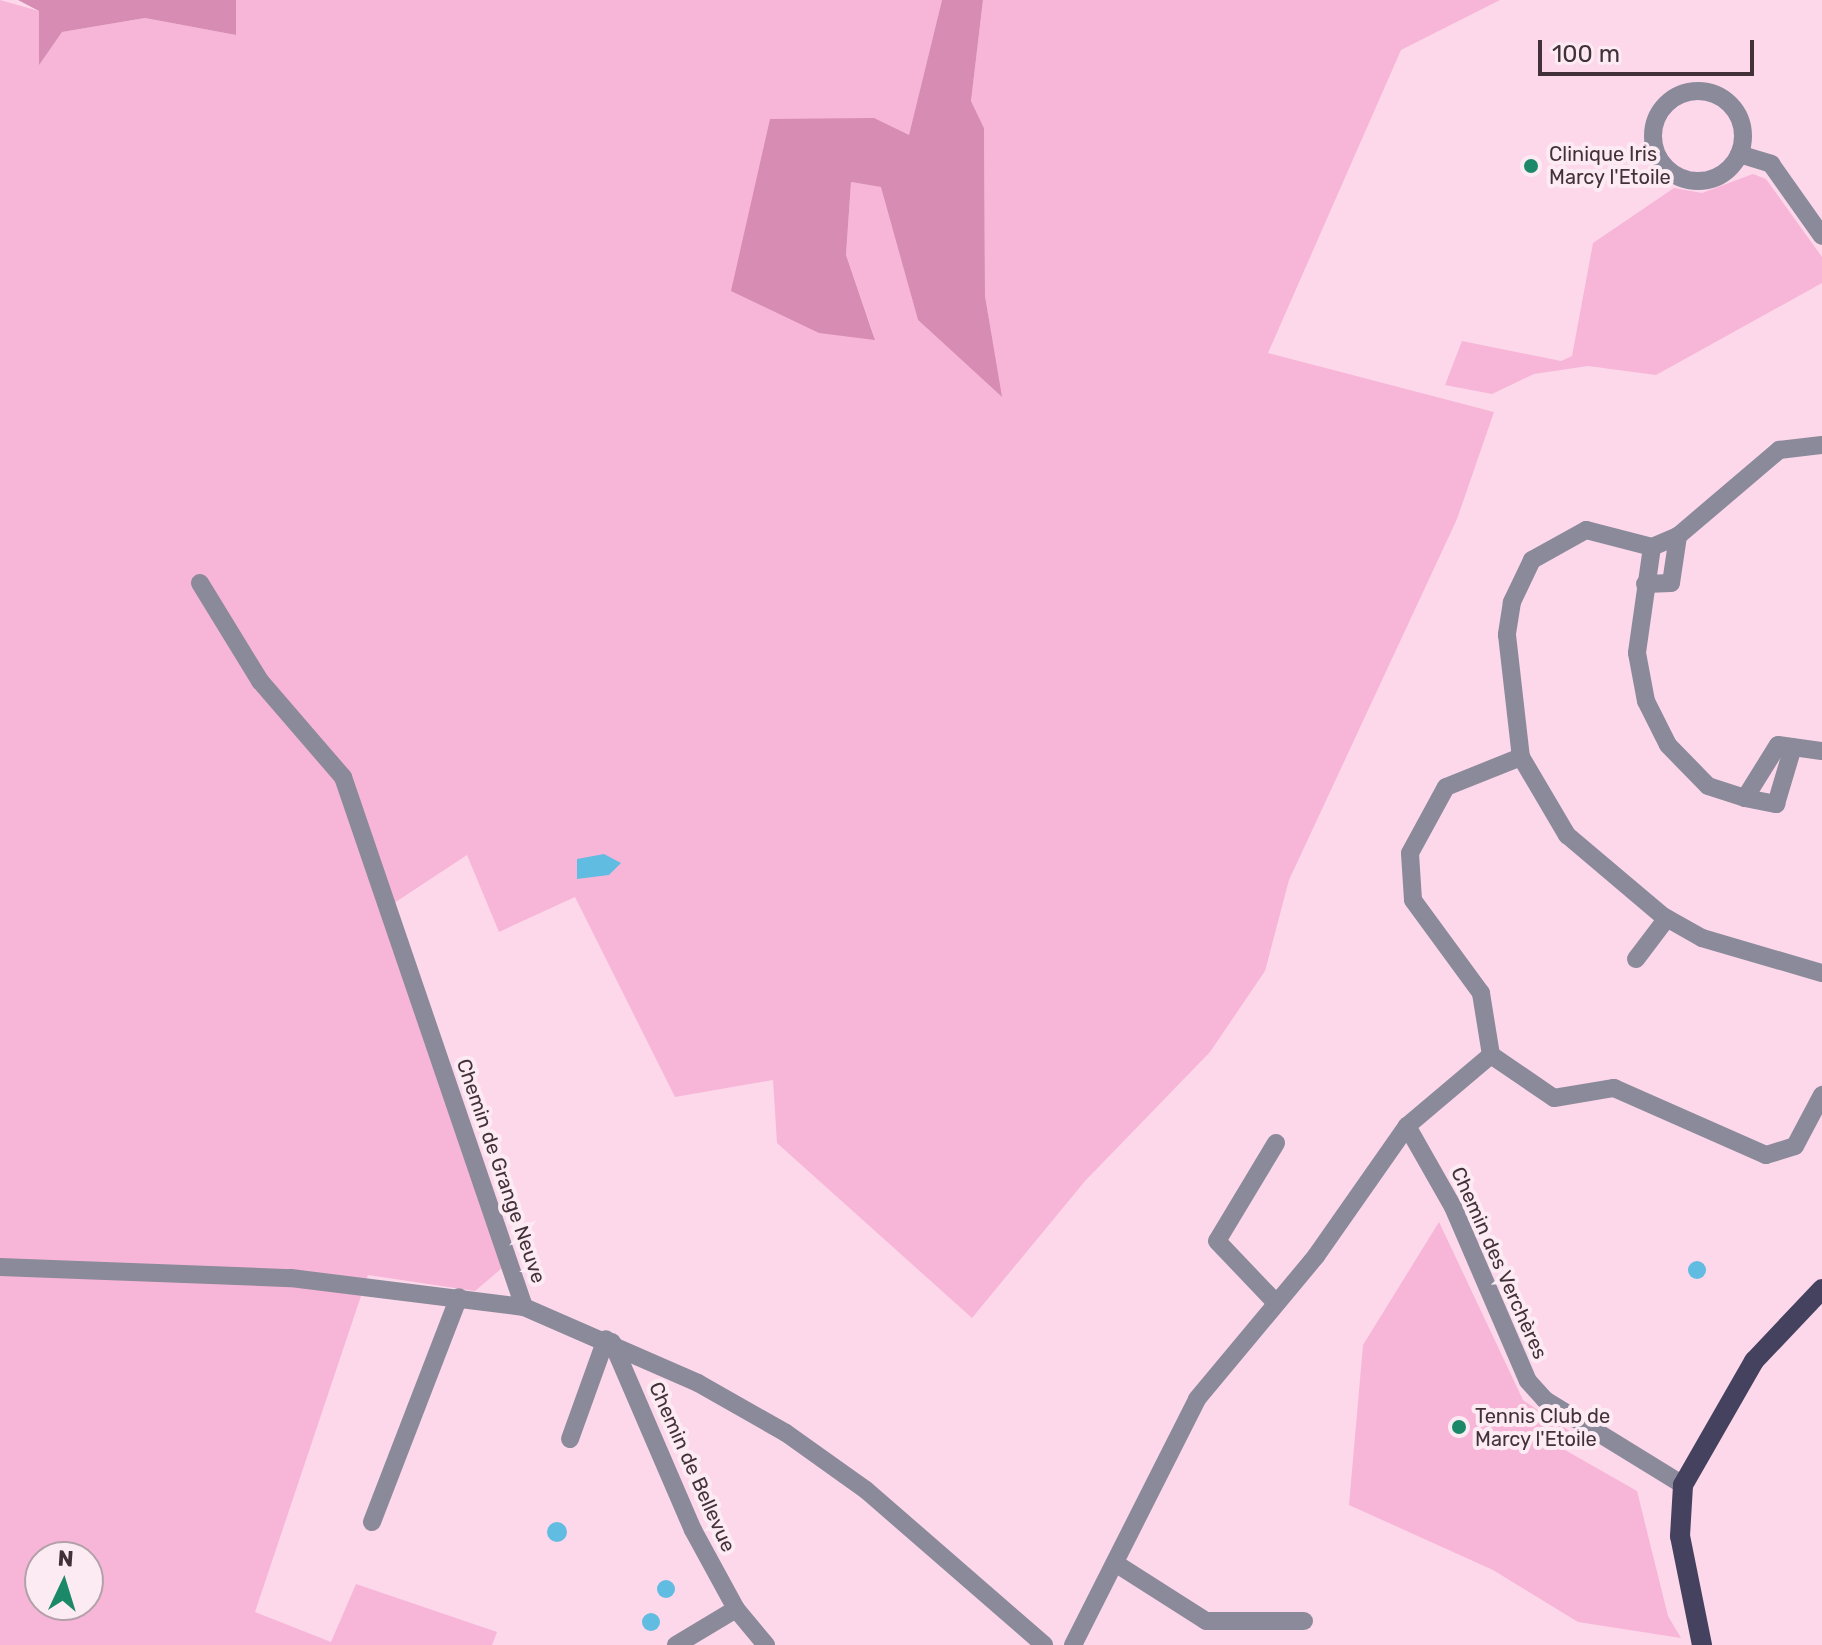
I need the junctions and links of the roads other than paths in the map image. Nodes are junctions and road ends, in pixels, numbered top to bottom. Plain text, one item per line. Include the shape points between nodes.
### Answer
1 (1739, 154) junction
2 (1822, 236) edge
3 (1822, 445) edge
4 (1678, 536) junction
5 (1652, 547) junction
6 (200, 583) dead end
7 (1645, 584) junction
8 (1793, 747) junction
9 (1822, 751) edge
10 (1521, 757) junction
11 (1745, 798) junction
12 (1667, 918) junction
13 (1636, 959) dead end
14 (1822, 973) edge
15 (1491, 1055) junction
16 (1822, 1095) edge
17 (1407, 1126) junction
18 (1276, 1143) dead end
19 (0, 1267) edge
20 (1819, 1288) edge
21 (465, 1298) junction
22 (1276, 1303) junction
23 (524, 1307) junction
24 (609, 1340) junction
25 (432, 1409) dead end
26 (570, 1439) dead end
27 (1683, 1485) junction
28 (372, 1522) dead end
29 (1115, 1563) junction
30 (736, 1609) junction
31 (1304, 1621) dead end
32 (676, 1645) edge
33 (766, 1645) edge
34 (1044, 1645) edge
35 (1073, 1645) edge
36 (1702, 1645) edge

1 - 1 street via 1739,118 1709,93 1675,97 1656,121 1657,154 1681,178 1721,174
1 - 2 street via 1771,164
3 - 4 street via 1779,450
4 - 5 street
4 - 7 street via 1671,583
5 - 7 street
5 - 10 street via 1586,530 1532,560 1512,602 1507,635
6 - 23 street, Chemin de Grange Neuve via 260,681 343,777
7 - 11 street via 1637,653 1656,725 1708,786
8 - 9 street
8 - 11 street via 1770,751
8 - 11 street via 1776,804
10 - 12 street via 1567,835
10 - 15 street via 1446,787 1410,853 1413,900 1481,993
12 - 13 street
12 - 14 street via 1702,938
15 - 16 street via 1554,1098 1614,1088 1766,1155 1795,1146
15 - 17 street
17 - 22 street
17 - 27 street, Chemin des Verchères via 1453,1207 1528,1381 1545,1400
18 - 22 street via 1217,1241
19 - 21 street via 291,1278
20 - 27 main road via 1719,1411
21 - 23 street
21 - 25 street via 433,1389
21 - 28 street
22 - 29 street via 1197,1399
23 - 24 street, Chemin de Grange Neuve
24 - 26 street
24 - 30 street, Chemin de Bellevue via 693,1530
24 - 34 street, Chemin de Grange Neuve via 798,1441 866,1490
27 - 36 main road via 1680,1536
29 - 31 street via 1206,1621
29 - 35 street
30 - 32 street
30 - 33 street, Chemin de Bellevue

